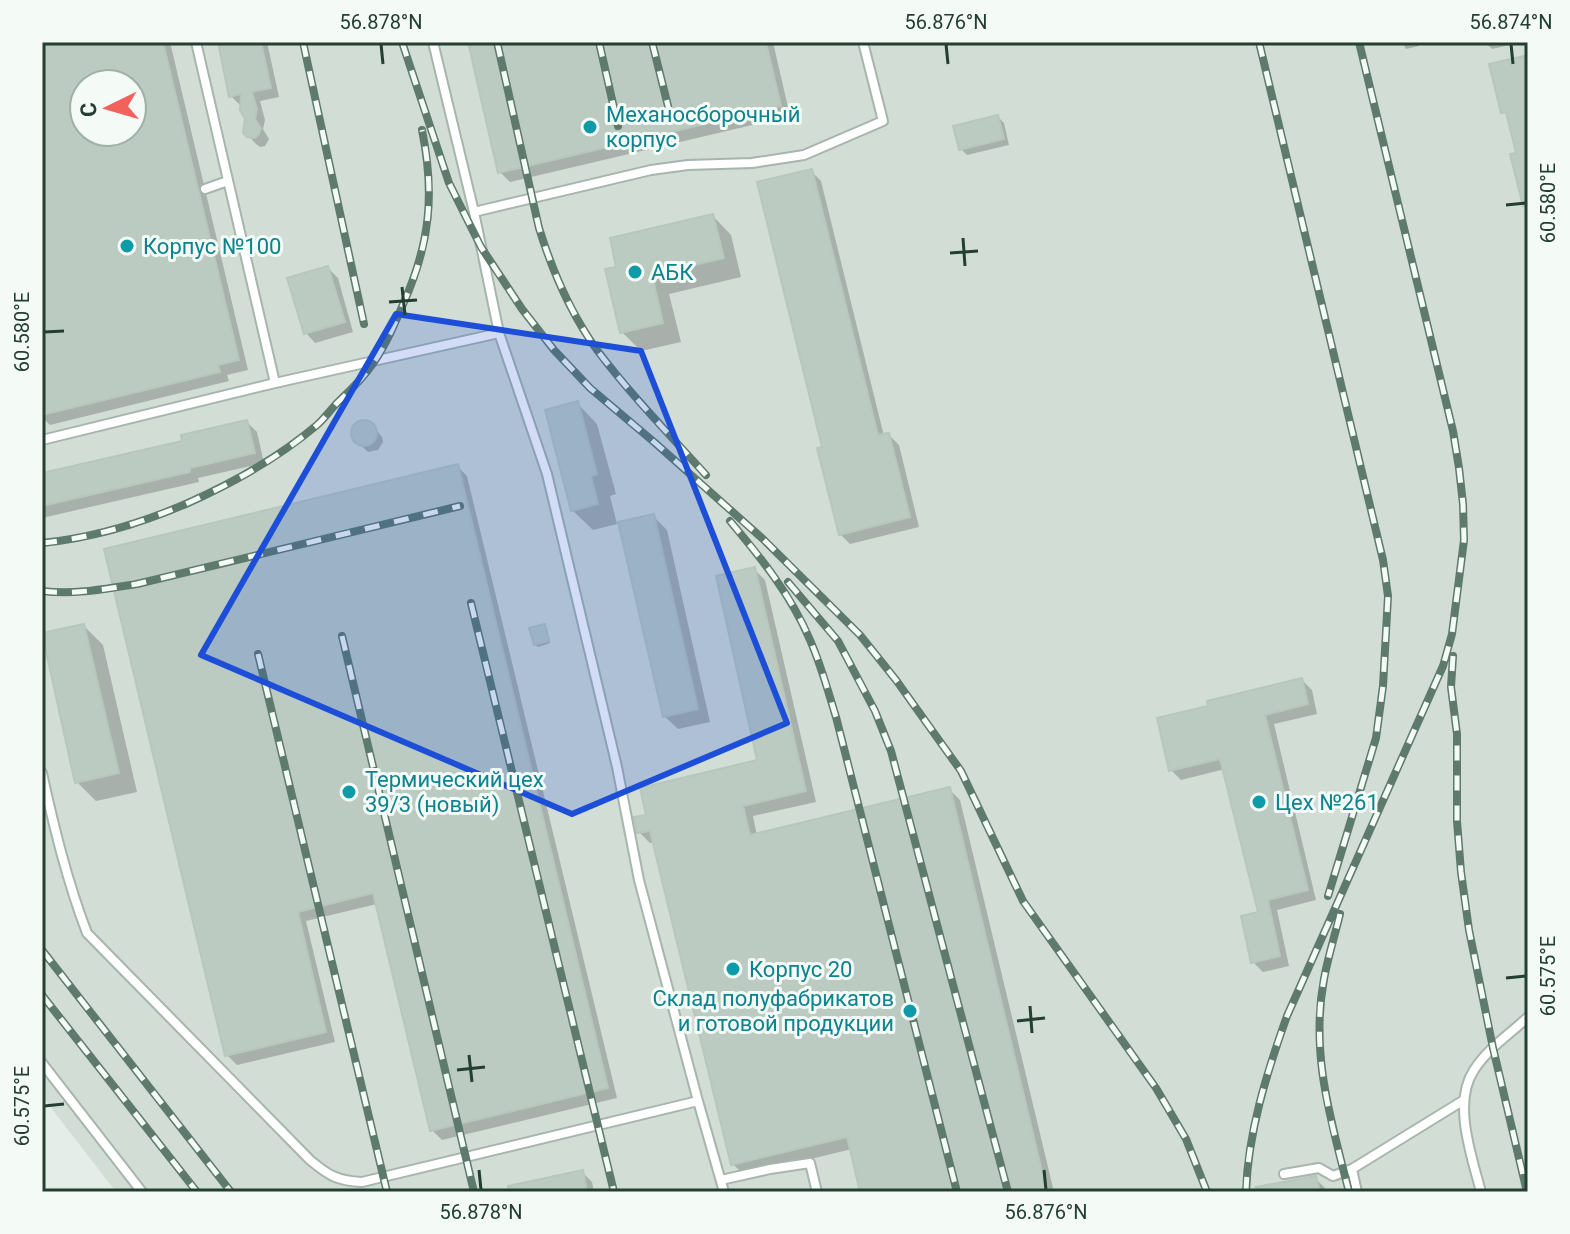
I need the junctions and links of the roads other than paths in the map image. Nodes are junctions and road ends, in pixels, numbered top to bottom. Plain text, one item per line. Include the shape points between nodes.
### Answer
1 (196, 42) edge
2 (433, 42) edge
3 (863, 42) edge
4 (228, 181) junction
5 (205, 189) dead end
6 (474, 212) junction
7 (499, 333) junction
8 (275, 383) junction
9 (42, 440) edge
10 (42, 773) edge
11 (1528, 1017) edge
12 (42, 1063) edge
13 (1464, 1100) junction
14 (698, 1101) junction
15 (1352, 1169) junction
16 (1284, 1174) dead end
17 (721, 1180) junction
18 (142, 1192) edge
19 (724, 1192) edge
20 (817, 1192) edge
21 (1357, 1192) edge
22 (1481, 1192) edge

1 - 4 lane
2 - 6 lane
3 - 6 lane via 883,121 804,155 651,170
4 - 5 lane
4 - 8 lane
6 - 7 lane
7 - 8 lane
7 - 14 lane via 547,474 639,880
8 - 9 lane
10 - 14 lane via 87,933 328,1175 362,1182
11 - 13 lane via 1473,1071
12 - 18 lane
13 - 15 lane
13 - 22 lane
14 - 17 lane
15 - 16 lane via 1333,1176 1319,1168
15 - 21 lane
17 - 19 lane
17 - 20 lane via 810,1163

